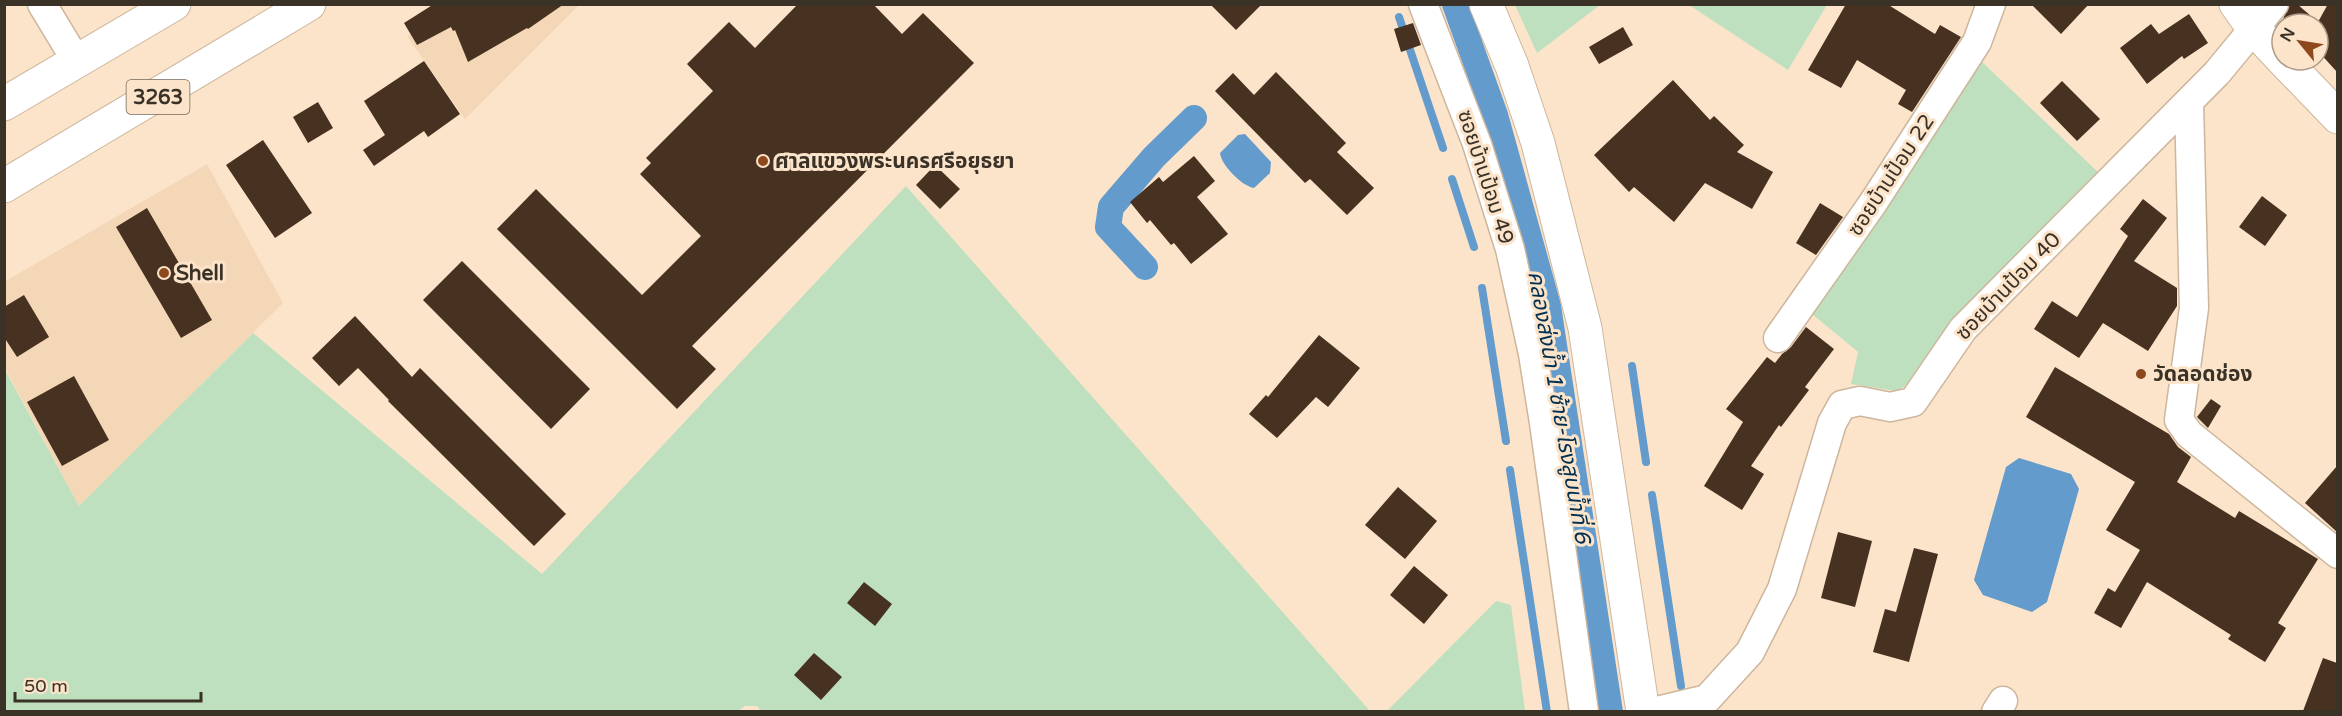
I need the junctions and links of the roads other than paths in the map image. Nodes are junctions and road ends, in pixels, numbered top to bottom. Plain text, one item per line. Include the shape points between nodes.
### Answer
1 (42, 4) edge
2 (174, 4) edge
3 (309, 4) edge
4 (1423, 4) edge
5 (1486, 4) edge
6 (1991, 4) edge
7 (2254, 12) edge
8 (2270, 38) edge
9 (77, 62) junction
10 (2295, 72) edge
11 (2189, 102) junction
12 (4, 104) edge
13 (2337, 117) edge
14 (4, 186) edge
15 (1778, 338) dead end
16 (2337, 554) edge
17 (1708, 705) edge
18 (1584, 711) edge
19 (1643, 711) edge
20 (1652, 711) edge

1 - 9 street
2 - 9 main road
3 - 14 main road, 3263
4 - 18 street, ซอยบ้านป้อม 49 via 1477,144 1510,249 1533,354
5 - 19 main road via 1538,143 1585,328
6 - 15 street, ซอยบ้านป้อม 22 via 1977,42 1874,203
7 - 8 main road
7 - 11 street, ซอยบ้านป้อม 40 via 2217,74
9 - 12 main road
10 - 13 main road
11 - 16 street via 2194,308 2179,420 2189,434
11 - 17 street, ซอยบ้านป้อม 40 via 1963,329 1913,402 1890,407 1860,401 1842,405 1832,423 1782,589 1750,652
17 - 20 street, ซอยบ้านป้อม 40

